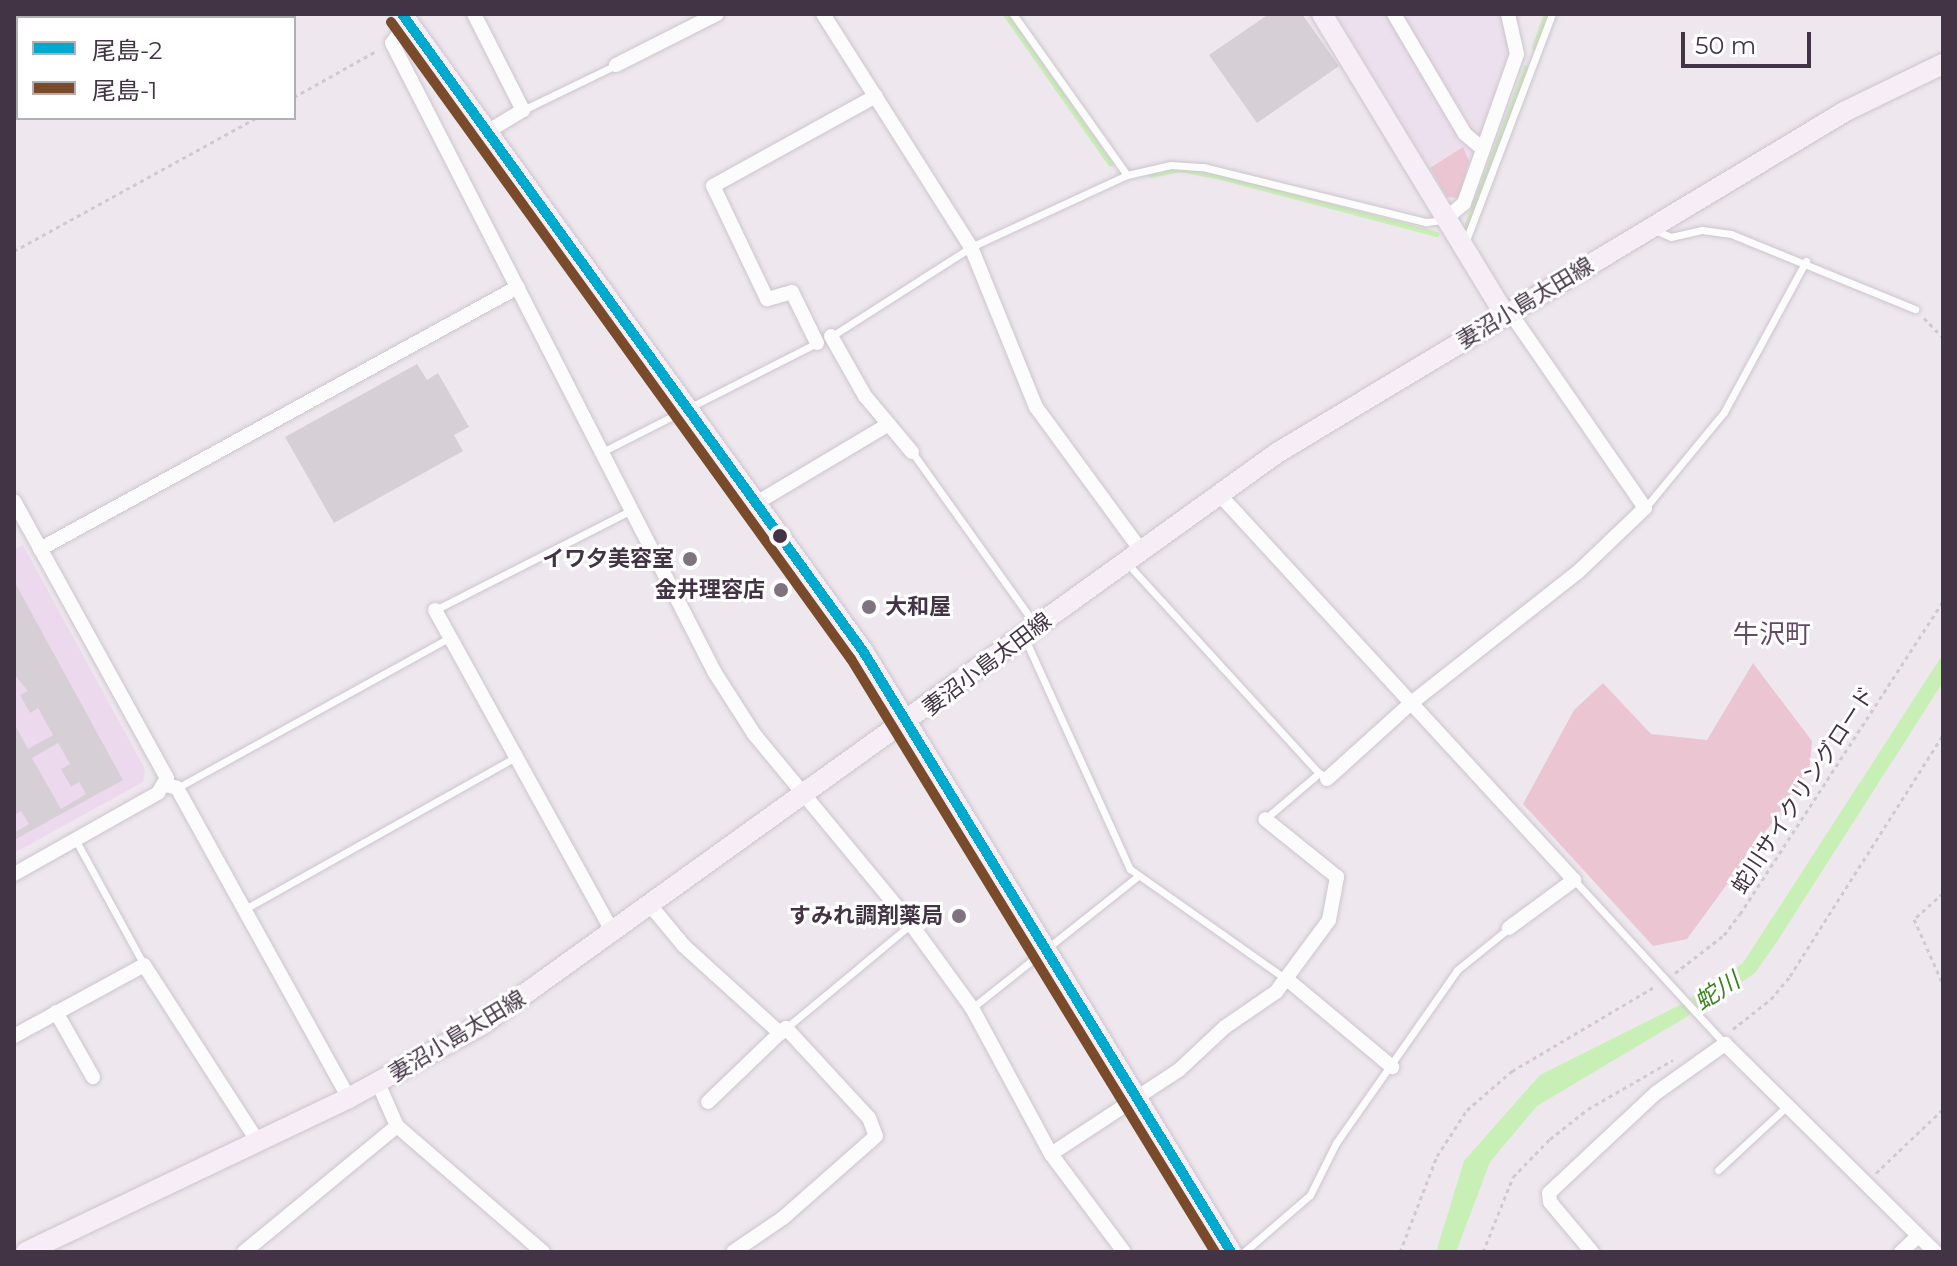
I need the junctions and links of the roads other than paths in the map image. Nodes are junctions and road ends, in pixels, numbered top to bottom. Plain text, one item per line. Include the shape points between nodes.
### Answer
1 (474, 14) edge
2 (717, 14) edge
3 (823, 14) edge
4 (1013, 14) edge
5 (1322, 14) edge
6 (1394, 14) edge
7 (1508, 14) edge
8 (1552, 14) edge
9 (405, 18) edge
10 (1943, 64) edge
11 (616, 65) joint
12 (876, 96) junction
13 (523, 110) junction
14 (487, 132) junction
15 (1483, 149) junction
16 (1127, 175) junction
17 (1444, 220) junction
18 (1649, 227) junction
19 (971, 247) junction
20 (1460, 247) junction
21 (1806, 261) junction
22 (518, 287) junction
23 (1915, 309) road end
24 (1505, 315) junction
25 (831, 336) junction
26 (817, 343) junction
27 (687, 406) junction
28 (887, 425) junction
29 (602, 452) junction
30 (912, 452) joint
31 (1218, 493) junction
32 (14, 501) edge
33 (758, 502) junction
34 (1645, 508) junction
35 (631, 510) junction
36 (40, 549) junction
37 (1133, 555) junction
38 (435, 610) joint
39 (1030, 631) junction
40 (449, 638) junction
41 (1410, 704) junction
42 (908, 723) junction
43 (516, 757) junction
44 (1323, 776) junction
45 (172, 786) junction
46 (807, 795) junction
47 (1265, 819) joint
48 (75, 839) junction
49 (14, 874) edge
50 (1139, 875) junction
51 (1574, 880) junction
52 (650, 905) junction
53 (245, 909) junction
54 (911, 924) junction
55 (1509, 928) joint
56 (613, 932) junction
57 (1044, 953) junction
58 (144, 965) junction
59 (1288, 980) junction
60 (972, 1008) junction
61 (56, 1012) junction
62 (783, 1031) junction
63 (14, 1036) edge
64 (1719, 1037) junction
65 (1392, 1067) junction
66 (93, 1077) dead end
67 (378, 1083) junction
68 (349, 1098) junction
69 (1133, 1098) junction
70 (708, 1102) dead end
71 (1788, 1105) junction
72 (397, 1126) junction
73 (258, 1142) junction
74 (1051, 1154) junction
75 (1718, 1170) dead end
76 (1918, 1236) junction
77 (26, 1252) edge
78 (244, 1252) edge
79 (543, 1252) edge
80 (733, 1252) edge
81 (1124, 1252) edge
82 (1231, 1252) edge
83 (1244, 1252) edge
84 (1592, 1252) edge
85 (1901, 1252) edge
86 (1935, 1252) edge

1 - 13 street
2 - 11 street
3 - 12 street
4 - 16 lane
5 - 17 main road
6 - 15 street via 1465,134
7 - 15 street via 1517,54
8 - 20 lane via 1469,240
9 - 14 main road
9 - 22 street via 392,43
10 - 18 main road, 妻沼小島太田線 via 1858,104
11 - 13 lane
12 - 19 street
12 - 26 street via 713,186 767,299 792,292
13 - 14 street
14 - 27 main road
15 - 17 street via 1464,203
16 - 17 lane via 1186,164 1426,222
16 - 19 lane
17 - 20 main road
18 - 21 lane via 1671,237 1702,230 1731,234
18 - 24 main road, 妻沼小島太田線
19 - 25 lane
19 - 37 street via 1036,407
20 - 24 main road
21 - 23 lane
21 - 34 lane via 1724,412
22 - 29 street
22 - 36 street
24 - 31 main road, 妻沼小島太田線
24 - 34 street via 1516,321
25 - 26 lane
25 - 28 street
26 - 27 lane
27 - 29 lane
27 - 33 main road
28 - 30 street
28 - 33 street
29 - 35 street
30 - 39 lane
31 - 37 main road, 妻沼小島太田線
31 - 41 street
32 - 36 street
33 - 42 main road
34 - 41 street via 1578,572
35 - 38 lane
35 - 46 street via 735,706
36 - 45 street
37 - 39 main road, 妻沼小島太田線
37 - 44 lane
38 - 40 street
39 - 42 main road, 妻沼小島太田線
39 - 50 lane via 1130,869
40 - 43 street
40 - 45 lane
41 - 44 street
41 - 51 street
42 - 46 main road, 妻沼小島太田線
42 - 57 main road
43 - 53 lane
43 - 56 street
44 - 47 lane
45 - 48 street
45 - 53 street
46 - 52 main road, 妻沼小島太田線
46 - 54 street
47 - 59 street via 1337,877 1329,920
48 - 49 street
48 - 58 lane
50 - 57 lane
50 - 59 lane
51 - 55 street
51 - 64 lane
52 - 56 main road, 妻沼小島太田線
52 - 62 street via 684,946
53 - 68 street
54 - 60 street
54 - 62 lane
55 - 65 lane via 1457,970
56 - 67 main road, 妻沼小島太田線 via 483,1024
57 - 60 lane
57 - 69 main road
58 - 61 street
58 - 73 street
59 - 65 street
59 - 69 street via 1225,1027 1192,1061
60 - 74 street
61 - 63 street
61 - 66 street
62 - 70 street
62 - 80 street via 869,1118 876,1136 783,1218
64 - 71 street
64 - 84 street via 1549,1193 1550,1202
65 - 83 lane via 1336,1143 1310,1195
67 - 68 main road, 妻沼小島太田線
67 - 72 street
68 - 73 main road, 妻沼小島太田線
69 - 74 street
69 - 82 main road
71 - 75 lane
71 - 76 street
72 - 78 street
72 - 79 street
73 - 77 main road, 妻沼小島太田線
74 - 81 street
76 - 85 street
76 - 86 street

